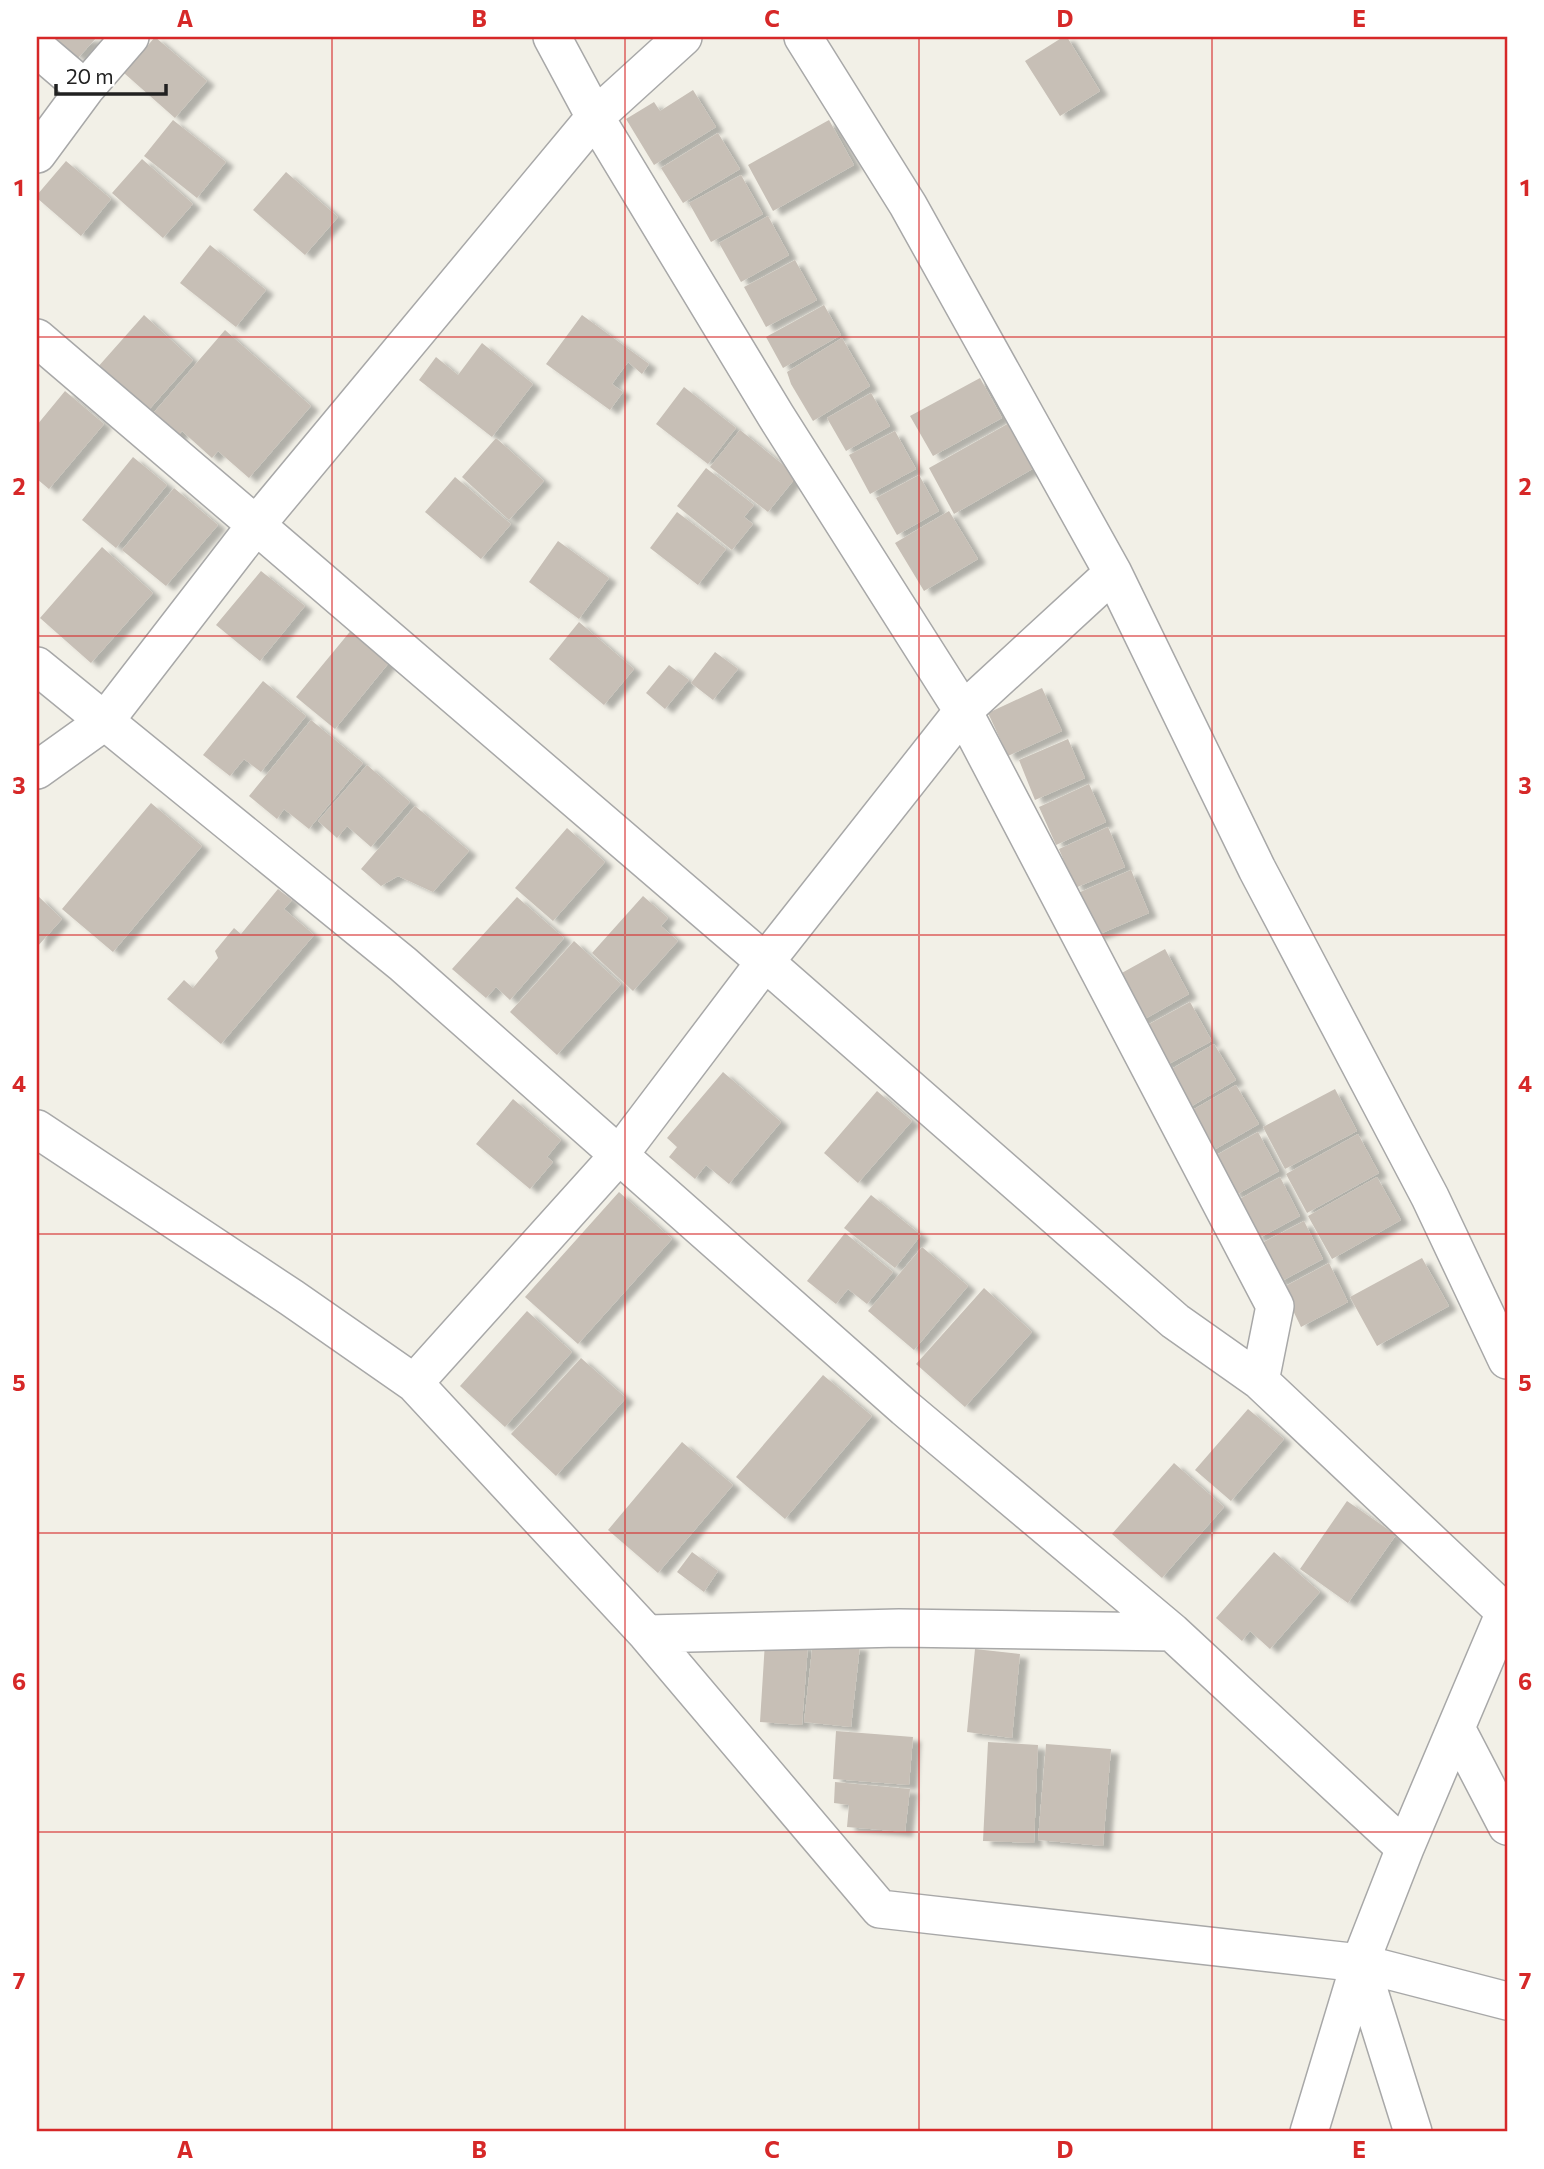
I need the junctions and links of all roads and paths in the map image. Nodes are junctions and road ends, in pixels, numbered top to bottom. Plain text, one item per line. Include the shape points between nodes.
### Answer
1 (130, 37) edge
2 (552, 37) edge
3 (683, 37) edge
4 (803, 37) edge
5 (37, 48) edge
6 (85, 89) junction
7 (594, 117) junction
8 (37, 154) edge
9 (37, 338) edge
10 (257, 525) junction
11 (1113, 573) junction
12 (37, 666) edge
13 (963, 711) junction
14 (104, 722) junction
15 (37, 770) edge
16 (765, 962) junction
17 (37, 1129) edge
18 (619, 1155) junction
19 (1507, 1360) edge
20 (1260, 1381) junction
21 (414, 1383) junction
22 (1506, 1609) edge
23 (1172, 1632) junction
24 (647, 1634) junction
25 (1456, 1728) junction
26 (1507, 1826) edge
27 (1405, 1848) junction
28 (1360, 1963) junction
29 (1507, 2001) edge
30 (1309, 2132) edge
31 (1413, 2132) edge

1 - 6 street
2 - 7 street
3 - 7 street
4 - 11 street via 908,205
5 - 6 street
6 - 8 street
7 - 10 street
7 - 13 street
9 - 10 street
10 - 14 street
10 - 16 street
11 - 13 street
11 - 19 street via 1257,869 1430,1197
12 - 14 street
13 - 16 street
13 - 20 street via 1275,1306
14 - 15 street
14 - 18 street via 403,964
16 - 18 street
16 - 20 street via 1175,1321
17 - 21 street
18 - 21 street
18 - 23 street via 905,1408
20 - 22 street
21 - 24 street
22 - 25 street
23 - 24 street via 899,1628
23 - 27 street
24 - 28 street via 880,1909
25 - 26 street
25 - 27 street
27 - 28 street
28 - 29 street
28 - 30 street
28 - 31 street

